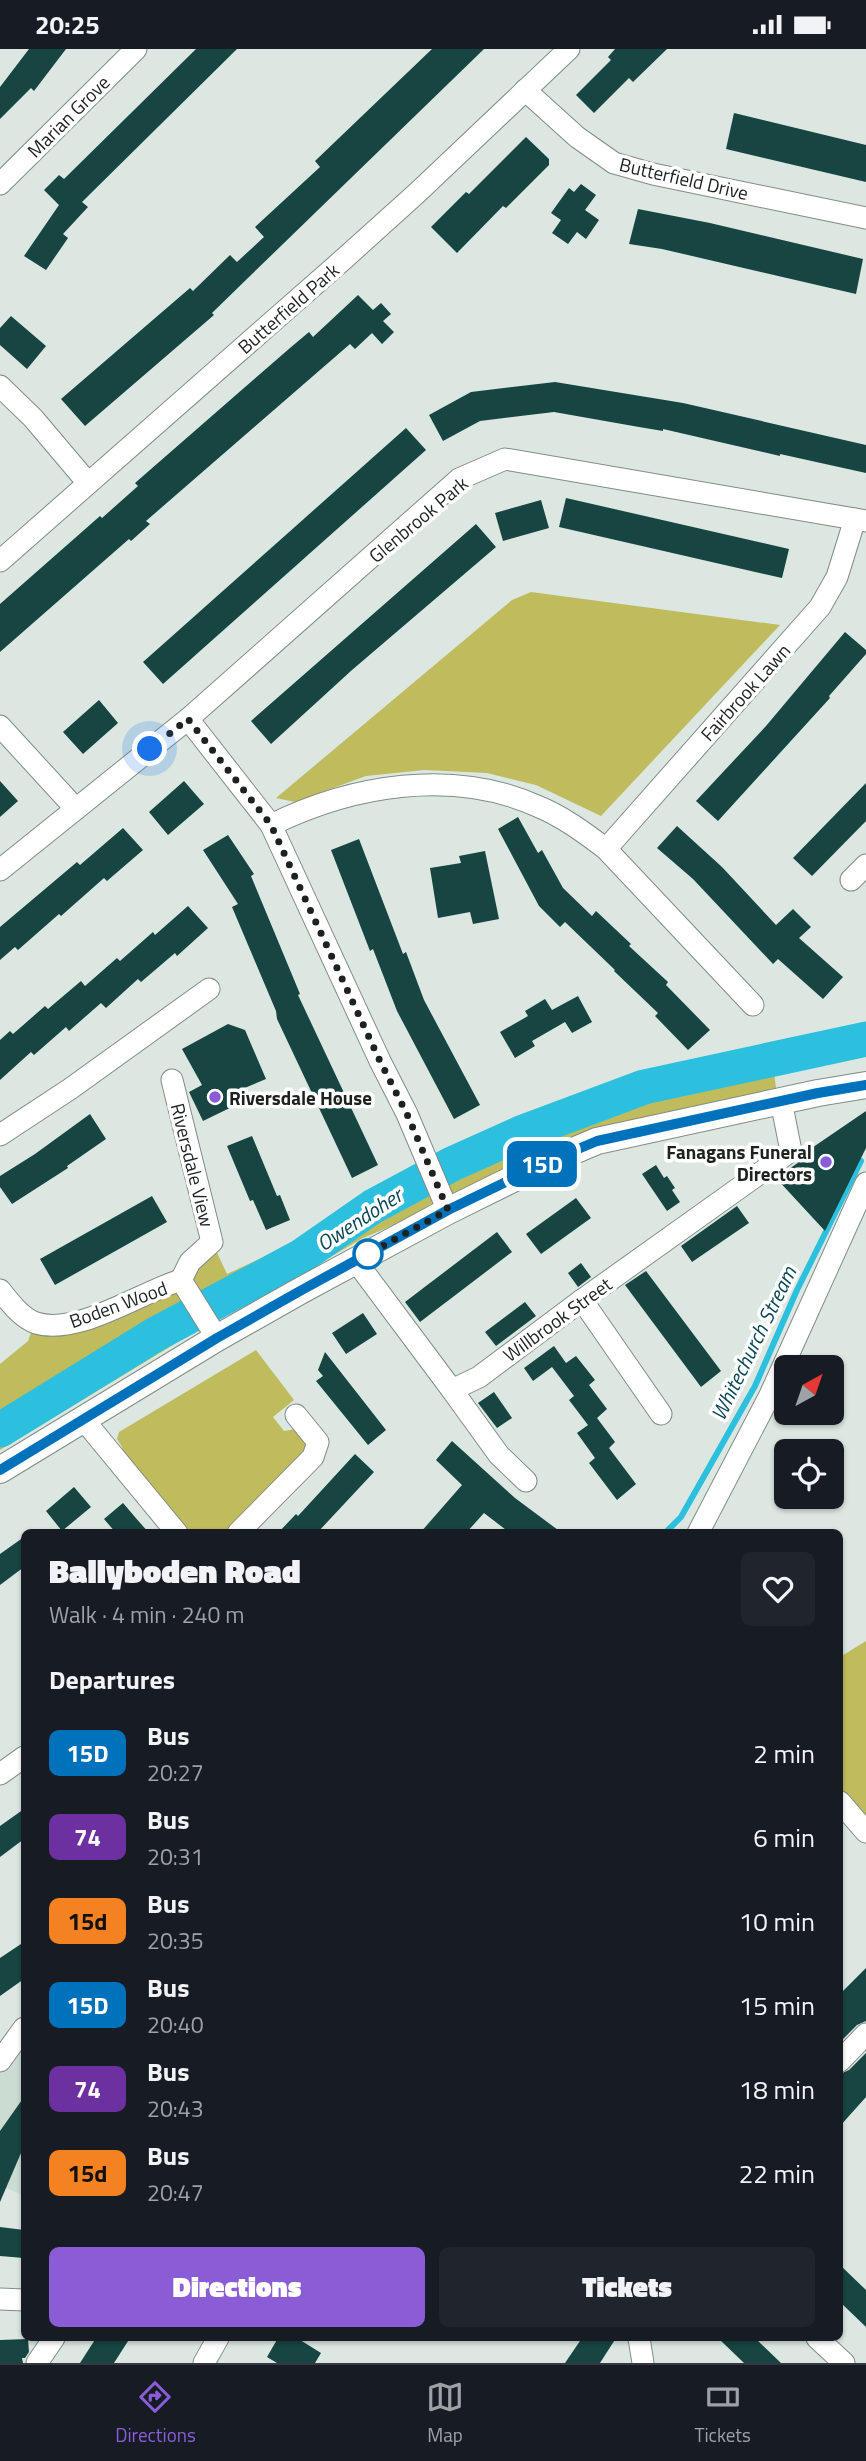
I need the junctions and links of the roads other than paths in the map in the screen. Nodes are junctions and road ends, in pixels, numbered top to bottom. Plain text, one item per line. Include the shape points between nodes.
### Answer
1 (136, 49) edge
2 (569, 49) edge
3 (524, 90) junction
4 (0, 184) edge
5 (866, 218) edge
6 (0, 386) edge
7 (88, 483) junction
8 (860, 520) edge
9 (0, 561) edge
10 (188, 719) junction
11 (0, 726) edge
12 (76, 809) junction
13 (271, 825) junction
14 (606, 849) junction
15 (0, 870) edge
16 (209, 989) dead end
17 (753, 1005) dead end
18 (172, 1080) dead end
19 (866, 1085) edge
20 (781, 1101) junction
21 (0, 1135) edge
22 (866, 1183) edge
23 (448, 1210) junction
24 (355, 1261) junction
25 (0, 1290) edge
26 (187, 1290) junction
27 (582, 1300) junction
28 (210, 1328) junction
29 (452, 1390) junction
30 (661, 1414) dead end
31 (296, 1415) dead end
32 (83, 1419) junction
33 (0, 1470) edge
34 (526, 1481) dead end
35 (174, 1529) edge
36 (242, 1529) edge
37 (700, 1529) edge
38 (21, 1759) edge
39 (0, 1775) edge
40 (843, 1805) edge
41 (866, 1832) edge
42 (21, 2032) edge
43 (866, 2034) edge
44 (843, 2058) edge
45 (0, 2061) edge
46 (0, 2299) edge
47 (21, 2300) edge
48 (52, 2341) edge
49 (216, 2341) edge
50 (639, 2341) edge
51 (820, 2341) edge
52 (37, 2363) edge
53 (204, 2363) edge
54 (643, 2363) edge
55 (844, 2363) edge

1 - 4 street, Marian Grove
2 - 3 street, Butterfield Park
3 - 5 street, Butterfield Drive via 614,163
3 - 7 street, Butterfield Park via 387,221
6 - 7 street
7 - 9 street, Butterfield Park
8 - 10 street, Glenbrook Park via 505,459 459,479
8 - 14 street, Fairbrook Lawn via 820,607
10 - 12 street, Glenbrook Park
10 - 13 street
11 - 12 street
12 - 15 street, Glenbrook Park
13 - 14 street via 363,791 425,784 493,790 527,802
13 - 23 street
14 - 17 street
16 - 21 street
18 - 26 street, Riversdale View via 212,1242 190,1262
19 - 20 main road
20 - 23 main road via 597,1141
20 - 27 street, Willbrook Street via 798,1146
22 - 37 street via 770,1395
23 - 24 main road
24 - 28 main road
24 - 29 street
25 - 26 street, Boden Wood via 35,1323 67,1325 162,1286
26 - 28 street, Boden Wood
27 - 29 street, Willbrook Street via 479,1377
27 - 30 street
28 - 32 main road
29 - 34 street via 499,1455
31 - 36 street via 318,1442 313,1457
32 - 33 main road
32 - 35 street
38 - 39 street
40 - 41 street
42 - 45 street
43 - 44 street
46 - 47 street
48 - 52 street
49 - 53 street
50 - 54 street
51 - 55 street

